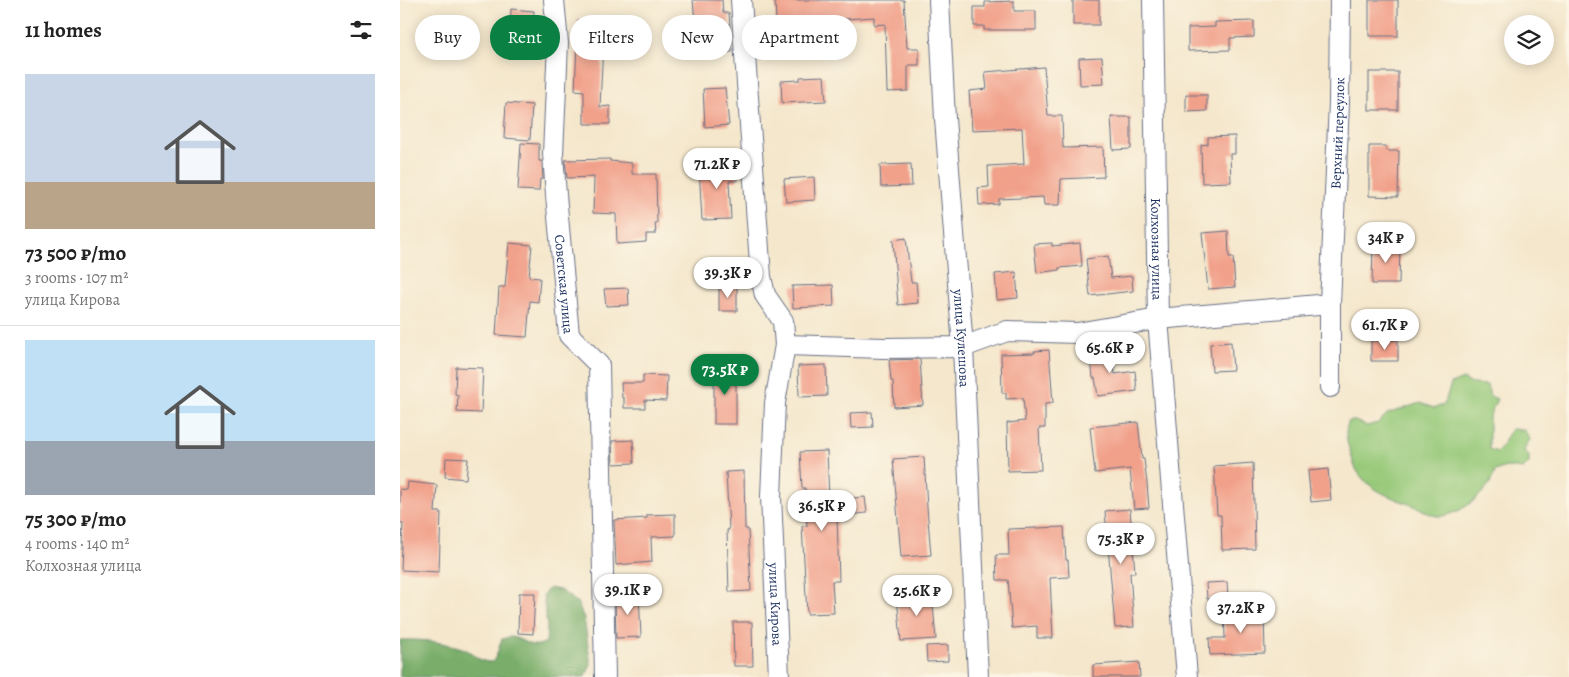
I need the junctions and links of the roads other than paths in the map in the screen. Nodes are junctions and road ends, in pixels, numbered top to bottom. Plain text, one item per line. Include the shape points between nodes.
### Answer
1 (554, 0) edge
2 (741, 0) edge
3 (939, 0) edge
4 (1153, 0) edge
5 (1340, 0) edge
6 (1330, 304) junction
7 (1158, 319) junction
8 (785, 346) junction
9 (963, 347) junction
10 (1330, 387) dead end
11 (605, 677) edge
12 (780, 677) edge
13 (978, 677) edge
14 (1187, 677) edge

1 - 11 street, Советская улица via 558,43 553,154 569,335 599,365
2 - 8 street, улица Кирова via 761,278 765,295 783,321
3 - 9 street, улица Кулешова
4 - 7 street, Колхозная улица
5 - 6 street, Верхний переулок
6 - 7 street
6 - 10 street, Верхний переулок
7 - 9 street via 1077,333 1007,331
7 - 14 street, Колхозная улица
8 - 9 street
8 - 12 street, улица Кирова via 775,403 771,496
9 - 13 street, улица Кулешова

